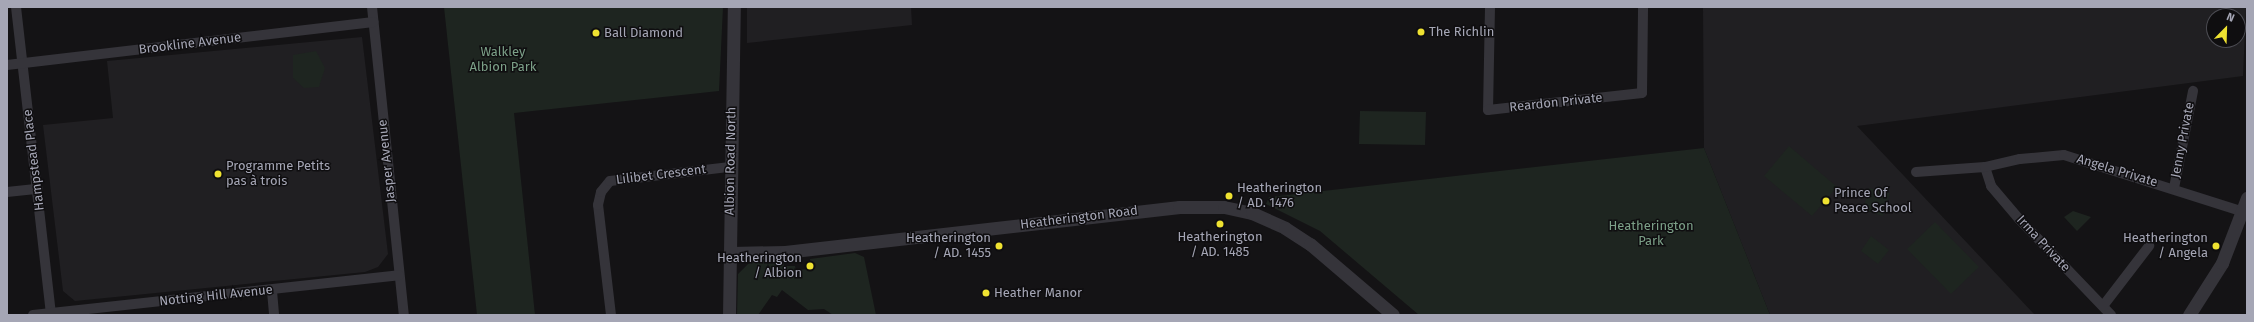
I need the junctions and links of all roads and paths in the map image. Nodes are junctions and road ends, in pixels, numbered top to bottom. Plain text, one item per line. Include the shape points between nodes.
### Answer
1 (16, 7) edge
2 (372, 7) edge
3 (734, 7) edge
4 (1490, 7) edge
5 (1643, 7) edge
6 (373, 22) junction
7 (22, 63) junction
8 (7, 65) edge
9 (2193, 91) dead end
10 (730, 167) junction
11 (1985, 167) junction
12 (1916, 172) dead end
13 (2174, 188) junction
14 (38, 189) junction
15 (7, 192) edge
16 (2247, 198) edge
17 (2245, 213) edge
18 (2149, 246) dead end
19 (731, 254) junction
20 (399, 275) junction
21 (272, 291) junction
22 (2103, 306) junction
23 (51, 313) junction
24 (33, 315) edge
25 (274, 315) edge
26 (404, 315) edge
27 (611, 315) edge
28 (729, 315) edge
29 (1393, 315) edge
30 (2111, 315) edge
31 (2189, 315) edge

1 - 7 street, Hampstead Place
2 - 6 street, Jasper Avenue
3 - 10 street, Albion Road North
4 - 5 street, Reardon Private via 1488,110 1642,93
6 - 7 street, Brookline Avenue
6 - 20 street, Jasper Avenue
7 - 8 street, Brookline Avenue
7 - 14 street, Hampstead Place
9 - 13 street, Jenny Private
10 - 19 street, Albion Road North
10 - 27 street, Lilibet Crescent via 610,181 601,192 598,205
11 - 12 street, Angela Private
11 - 13 street, Angela Private via 2020,159 2064,155
11 - 22 street, Irma Private via 1991,186
13 - 17 street, Angela Private
14 - 15 street
14 - 23 street, Hampstead Place
16 - 17 street
17 - 31 street via 2222,263
18 - 22 street
19 - 28 street, Albion Road North
19 - 29 street, Heatherington Road via 808,250 1179,207 1224,207 1252,213 1285,228 1310,244
20 - 21 street, Notting Hill Avenue
20 - 26 street, Jasper Avenue
21 - 23 street, Notting Hill Avenue
21 - 25 street
22 - 30 street, Irma Private
23 - 24 street, Notting Hill Avenue

